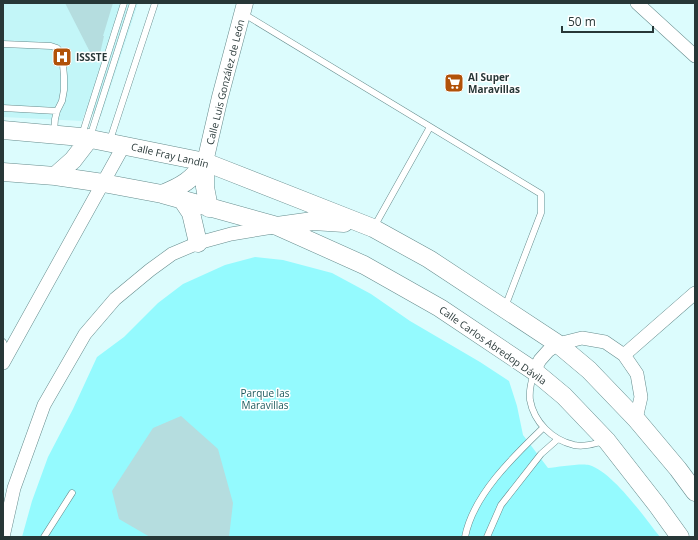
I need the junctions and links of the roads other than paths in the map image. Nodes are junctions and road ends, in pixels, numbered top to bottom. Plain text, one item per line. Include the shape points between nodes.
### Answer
1 (124, 3) edge
2 (133, 3) edge
3 (155, 3) edge
4 (637, 3) edge
5 (243, 8) edge
6 (3, 44) edge
7 (695, 56) edge
8 (3, 108) edge
9 (57, 111) junction
10 (430, 127) junction
11 (3, 130) edge
12 (54, 134) junction
13 (85, 138) junction
14 (117, 144) junction
15 (205, 162) junction
16 (3, 172) edge
17 (55, 176) junction
18 (103, 183) junction
19 (162, 194) junction
20 (183, 201) junction
21 (209, 208) junction
22 (277, 226) junction
23 (374, 228) junction
24 (198, 243) junction
25 (695, 293) edge
26 (504, 308) junction
27 (558, 344) junction
28 (5, 353) edge
29 (624, 355) junction
30 (534, 371) junction
31 (636, 419) junction
32 (543, 428) junction
33 (558, 439) junction
34 (607, 441) junction
35 (695, 492) edge
36 (72, 493) dead end
37 (466, 534) edge
38 (3, 537) edge
39 (44, 537) edge
40 (487, 537) edge
41 (680, 537) edge

1 - 13 lane
2 - 13 lane
3 - 14 lane
4 - 7 street
5 - 10 lane
5 - 15 street, Calle Luis González de León
6 - 9 lane via 46,45 57,48 62,54 64,90
8 - 9 lane
9 - 12 lane
10 - 23 lane
10 - 26 lane via 541,194 541,213
11 - 12 main road, Calle Fray Landín
12 - 13 main road, Calle Fray Landín
13 - 14 main road, Calle Fray Landín
13 - 17 main road via 73,160
14 - 15 main road, Calle Fray Landín
14 - 18 street
15 - 19 main road via 188,181
15 - 21 main road via 205,187
15 - 23 main road, Calle Fray Landín
16 - 17 main road
17 - 18 main road
18 - 19 main road
18 - 28 street
19 - 20 main road
20 - 21 main road
20 - 24 main road via 191,213
21 - 22 main road
22 - 23 main road via 313,221
22 - 24 street
22 - 30 main road, Calle Carlos Abredop Dávila via 364,265 433,304
23 - 26 main road via 429,259
24 - 38 street via 172,254 150,270 115,300 85,334 44,405 14,488
25 - 29 street
26 - 27 main road
27 - 29 street via 582,338 605,342
27 - 30 street via 548,350
27 - 31 main road via 589,370
29 - 31 street via 637,374 641,397
30 - 32 lane via 530,385 530,400
30 - 34 main road, Calle Carlos Abredop Dávila via 569,401
31 - 35 main road
32 - 33 lane
32 - 37 lane via 511,460 479,502
33 - 34 lane via 574,445 591,445
33 - 40 lane via 541,454 501,505
34 - 41 main road, Calle Carlos Abredop Dávila
36 - 39 lane

